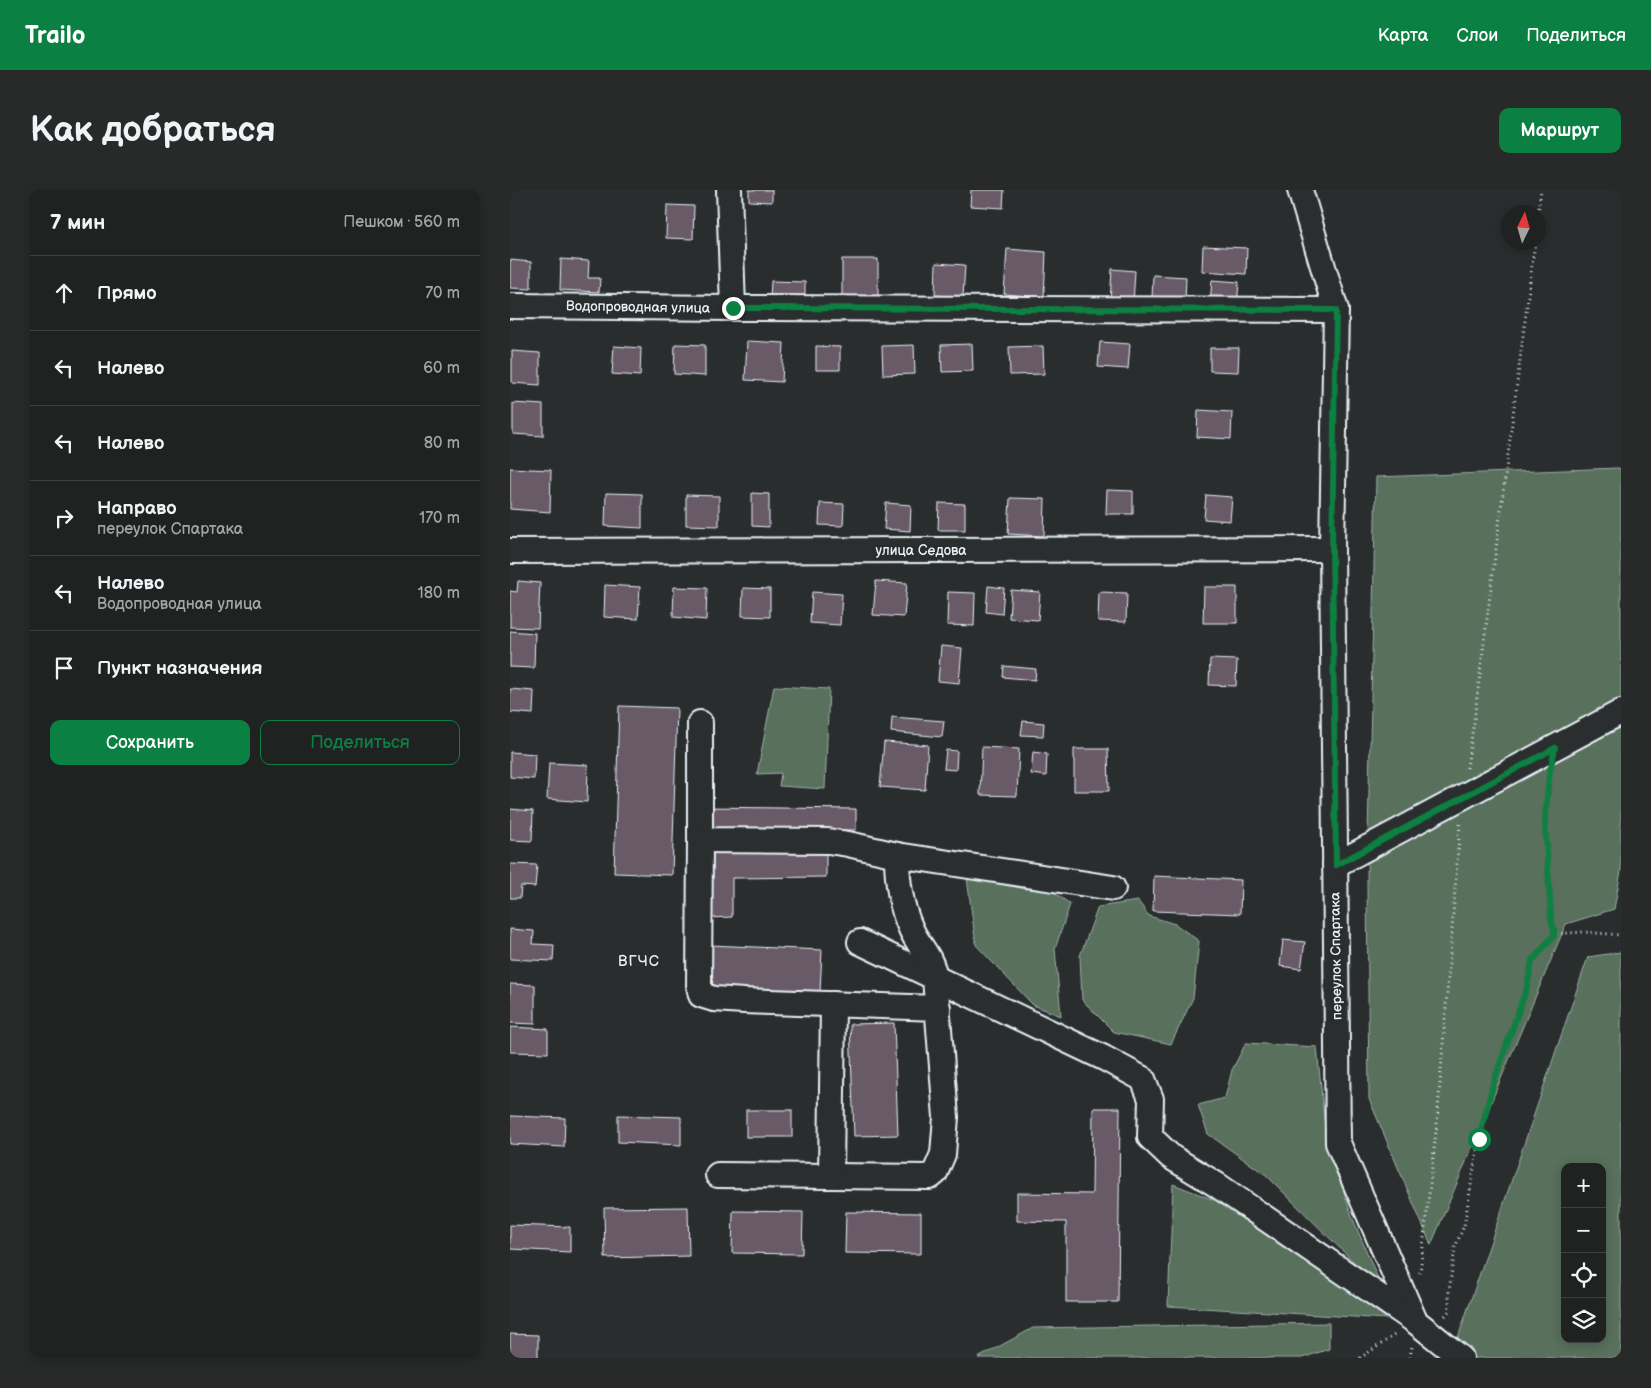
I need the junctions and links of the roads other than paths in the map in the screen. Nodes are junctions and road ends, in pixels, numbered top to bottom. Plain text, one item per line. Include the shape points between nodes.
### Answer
1 (729, 190) edge
2 (1300, 190) edge
3 (510, 306) edge
4 (733, 308) junction
5 (1336, 310) junction
6 (1332, 549) junction
7 (510, 552) edge
8 (1621, 712) edge
9 (700, 723) dead end
10 (700, 840) junction
11 (897, 855) junction
12 (1336, 865) junction
13 (1112, 888) dead end
14 (860, 942) dead end
15 (935, 978) junction
16 (833, 1004) junction
17 (938, 1008) junction
18 (718, 1175) dead end
19 (831, 1176) junction
20 (1422, 1327) junction
21 (1461, 1358) edge

1 - 4 street
2 - 5 street, переулок Спартака
3 - 4 street, Водопроводная улица
4 - 5 street, Водопроводная улица
5 - 6 street, переулок Спартака
6 - 7 street, улица Седова
6 - 12 street, переулок Спартака
8 - 12 street
9 - 10 street
10 - 11 street via 828,841
10 - 16 street via 701,995 714,999
11 - 13 street
11 - 15 street via 897,870 911,929 933,965
12 - 20 street, переулок Спартака via 1338,1143
14 - 15 street
15 - 17 street
15 - 20 street via 1143,1079 1151,1099 1150,1137 1171,1157 1217,1185
16 - 17 street
16 - 19 street
17 - 19 street via 946,1117 943,1154 935,1174 930,1177
18 - 19 street
20 - 21 street

